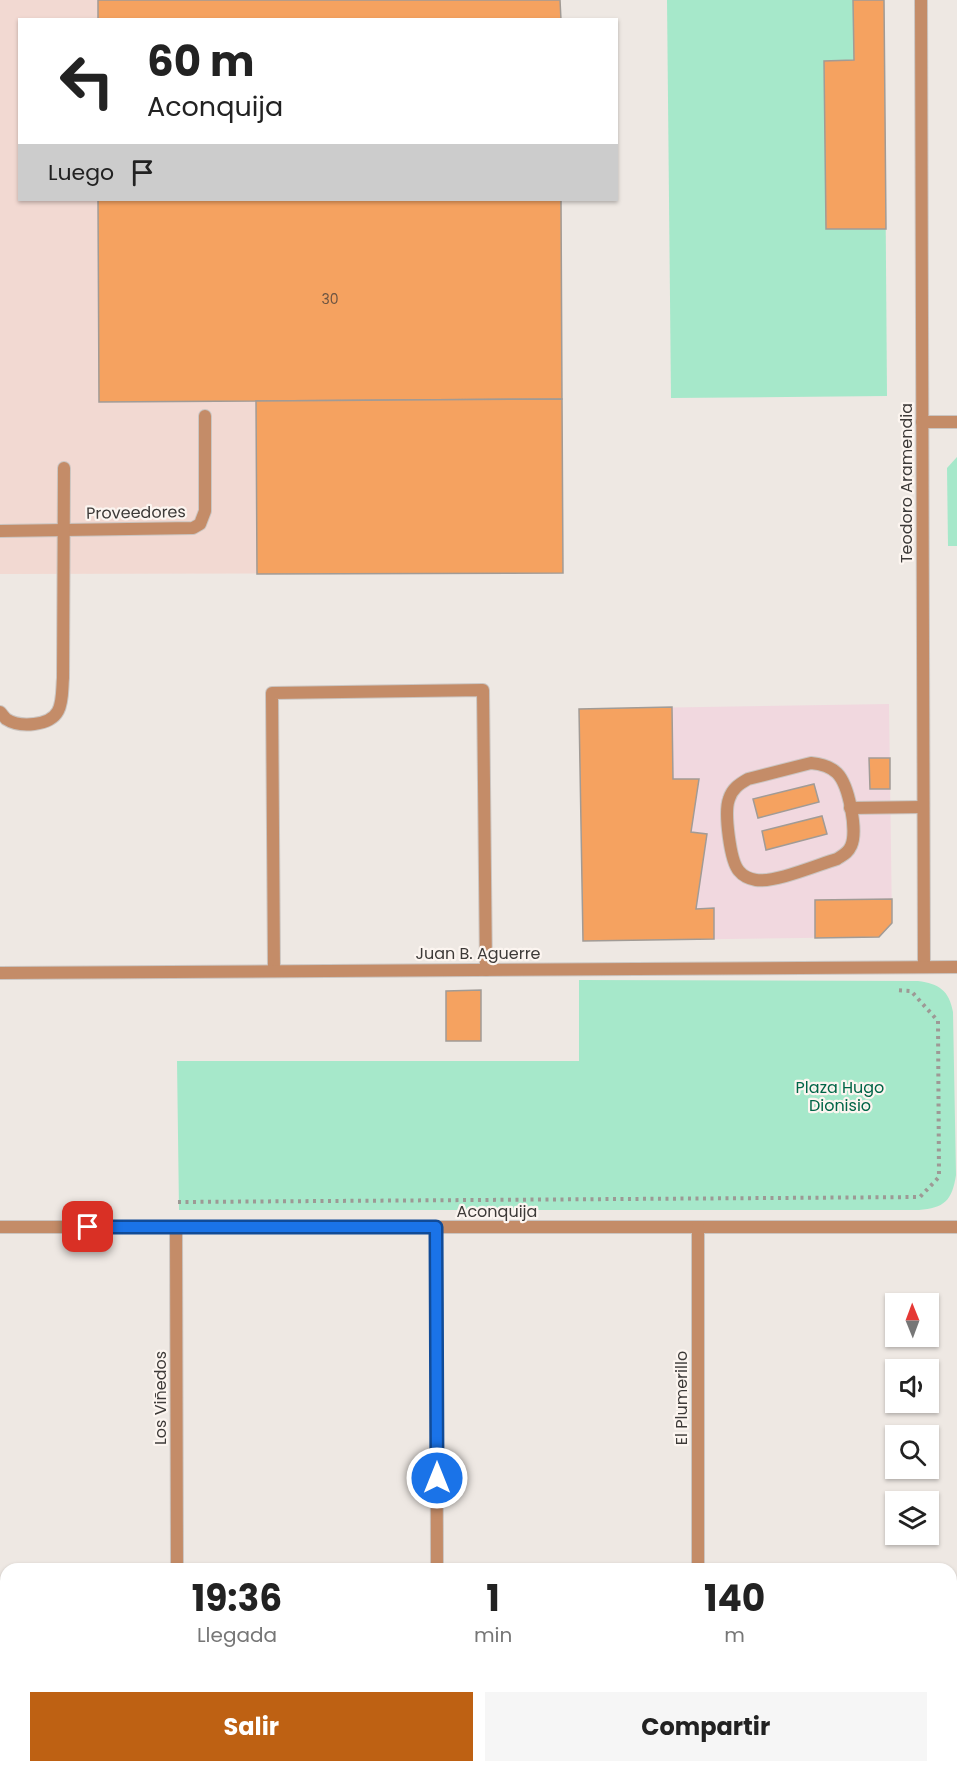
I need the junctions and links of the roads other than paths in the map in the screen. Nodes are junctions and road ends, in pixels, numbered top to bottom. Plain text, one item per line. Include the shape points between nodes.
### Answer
1 (921, 0) edge
2 (205, 416) dead end
3 (922, 422) junction
4 (957, 422) edge
5 (64, 468) dead end
6 (64, 530) junction
7 (0, 531) edge
8 (0, 712) edge
9 (923, 807) junction
10 (850, 808) junction
11 (957, 966) edge
12 (924, 967) junction
13 (486, 970) junction
14 (274, 971) junction
15 (0, 973) edge
16 (0, 1227) edge
17 (176, 1227) junction
18 (436, 1227) junction
19 (698, 1227) junction
20 (957, 1227) edge
21 (177, 1563) edge
22 (437, 1563) edge
23 (698, 1563) edge

1 - 3 street, Teodoro Aramendia
2 - 6 street, Proveedores via 205,511 200,524 185,529
3 - 4 street
3 - 9 street, Teodoro Aramendia
5 - 6 street
6 - 7 street, Proveedores
6 - 8 street via 63,678 58,712 46,722 30,724 6,719
9 - 10 street
9 - 12 street, Teodoro Aramendia
10 - 10 street via 842,778 819,764 739,784 732,792 727,811 738,871 746,877 765,880 846,854 855,830
11 - 12 street, Juan B. Aguerre
12 - 13 street, Juan B. Aguerre
13 - 14 street, Juan B. Aguerre
13 - 14 street via 483,690 272,693
14 - 15 street, Juan B. Aguerre
16 - 17 street, Aconquija
17 - 18 street, Aconquija
17 - 21 street, Los Viñedos
18 - 19 street, Aconquija
18 - 22 street
19 - 20 street, Aconquija
19 - 23 street, El Plumerillo

